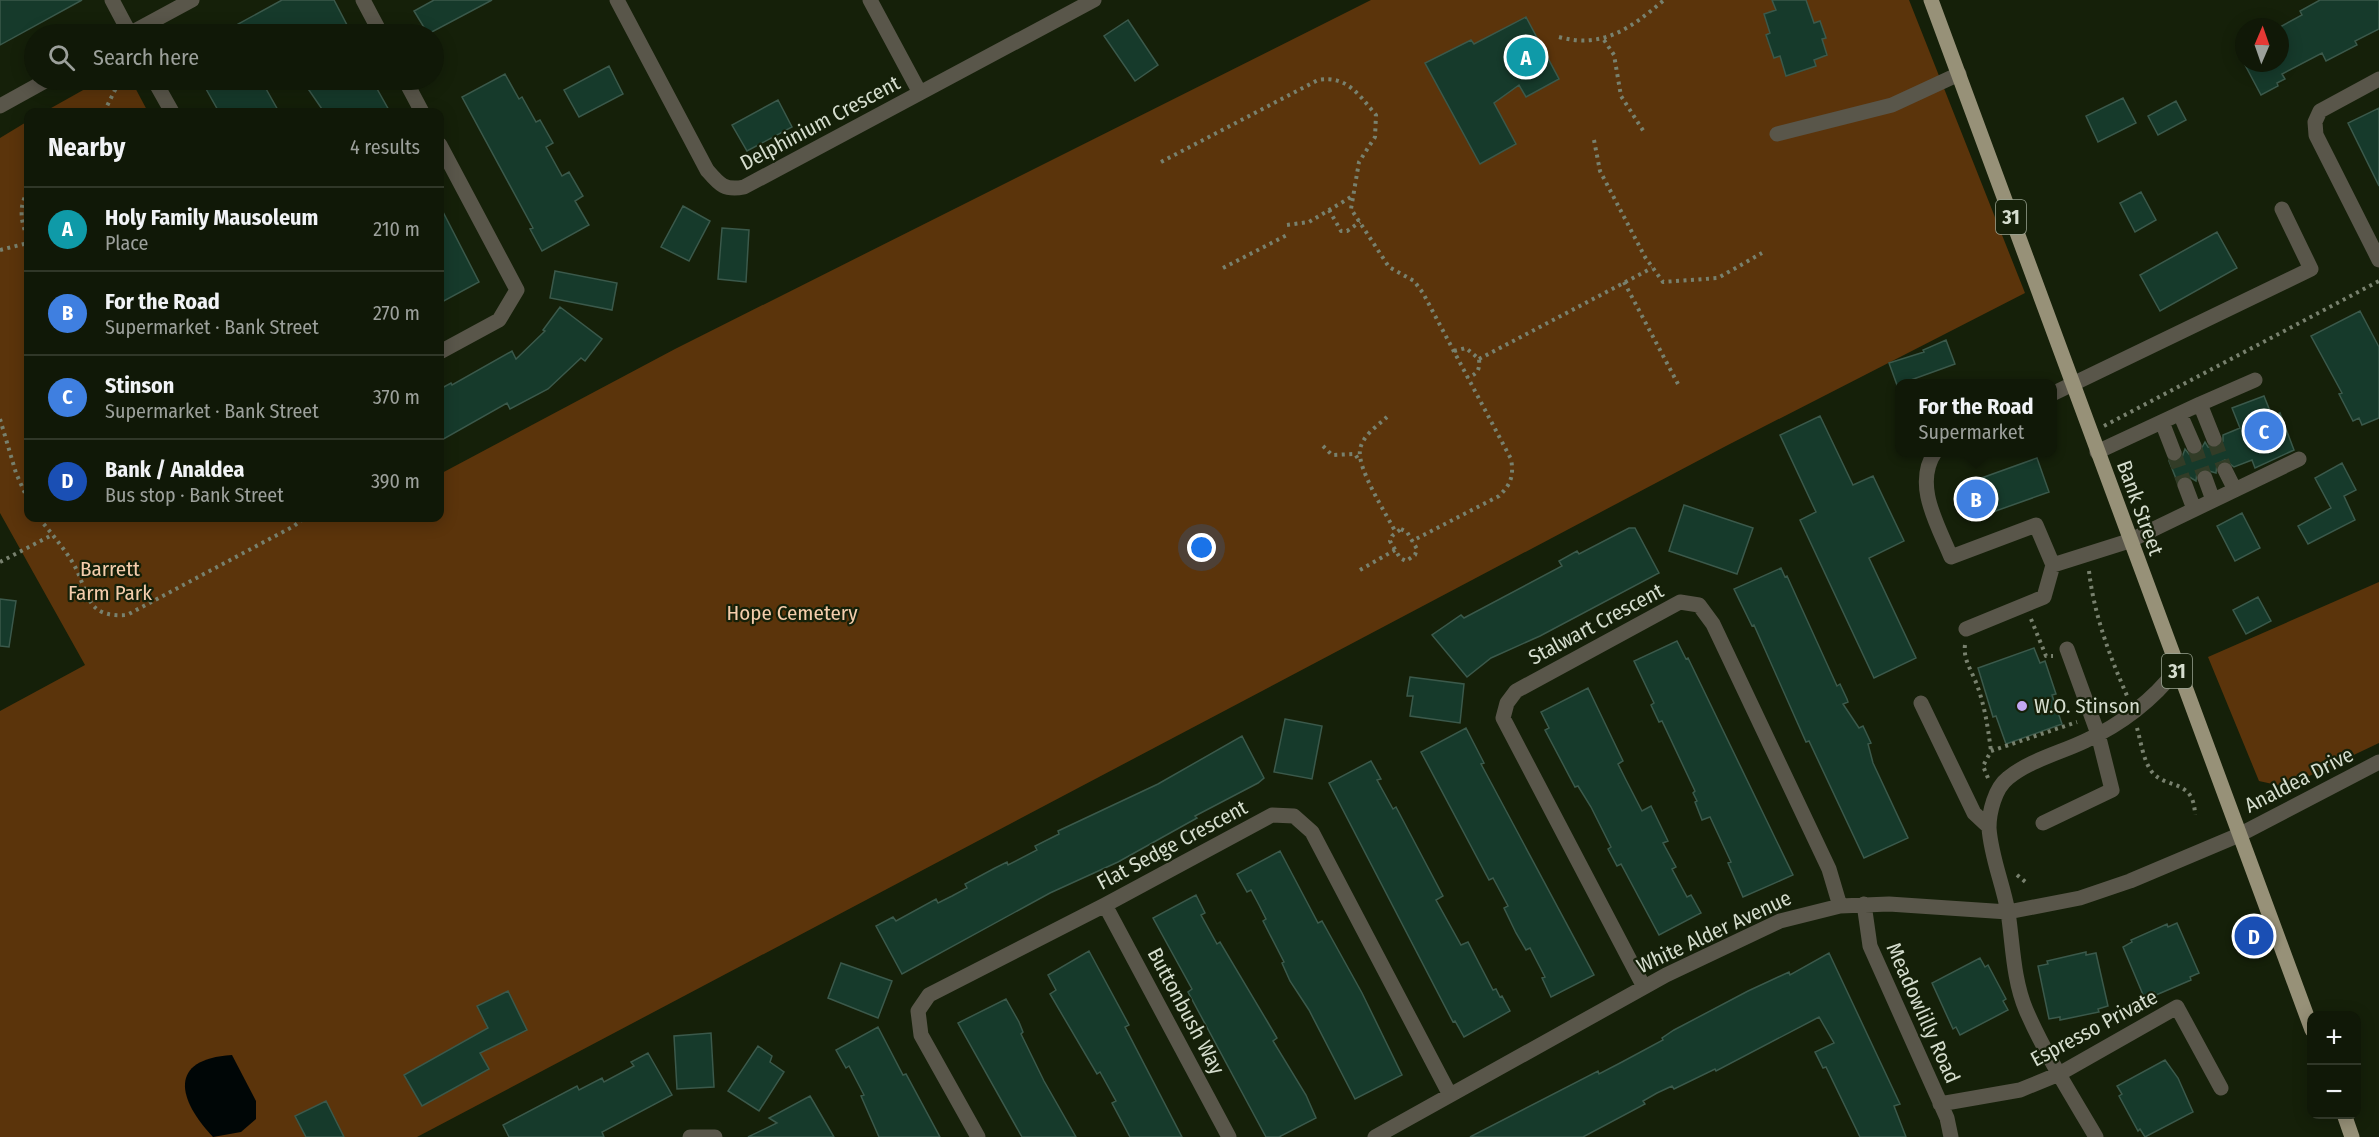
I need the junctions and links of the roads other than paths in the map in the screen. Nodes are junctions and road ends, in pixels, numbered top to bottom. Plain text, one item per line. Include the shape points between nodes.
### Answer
1 (112, 0) edge
2 (192, 0) edge
3 (363, 0) edge
4 (617, 0) edge
5 (870, 0) edge
6 (1094, 0) edge
7 (1932, 0) edge
8 (125, 24) edge
9 (148, 24) edge
10 (376, 24) edge
11 (1959, 74) junction
12 (2379, 78) edge
13 (29, 90) edge
14 (160, 90) edge
15 (410, 90) edge
16 (920, 93) junction
17 (0, 106) edge
18 (170, 108) edge
19 (420, 108) edge
20 (1778, 134) dead end
21 (444, 153) edge
22 (2282, 209) dead end
23 (2379, 260) edge
24 (444, 350) edge
25 (2255, 380) dead end
26 (2073, 385) junction
27 (2057, 392) edge
28 (2200, 404) junction
29 (2180, 414) junction
30 (2162, 422) junction
31 (2214, 439) tunnel mouth
32 (2194, 446) tunnel mouth
33 (2097, 452) junction
34 (2174, 453) tunnel mouth
35 (1932, 457) edge
36 (2299, 459) dead end
37 (2226, 470) tunnel mouth
38 (2205, 478) tunnel mouth
39 (2185, 485) tunnel mouth
40 (2235, 490) junction
41 (2213, 500) junction
42 (2194, 509) junction
43 (2129, 541) junction
44 (2053, 565) junction
45 (1966, 629) road end
46 (2067, 649) dead end
47 (2177, 669) junction
48 (1921, 703) dead end
49 (2098, 734) junction
50 (2379, 762) edge
51 (2043, 823) dead end
52 (1989, 827) junction
53 (2239, 834) junction
54 (1864, 904) junction
55 (1106, 905) junction
56 (1840, 906) junction
57 (2008, 912) junction
58 (1644, 987) junction
59 (2307, 1017) edge
60 (2059, 1074) junction
61 (2221, 1088) dead end
62 (1450, 1095) junction
63 (1940, 1104) junction
64 (2346, 1119) edge
65 (690, 1137) edge
66 (715, 1137) edge
67 (978, 1137) edge
68 (1229, 1137) edge
69 (1375, 1137) edge
70 (1951, 1137) edge
71 (2096, 1137) edge
72 (2352, 1137) edge

1 - 8 street
2 - 9 street
3 - 10 street
4 - 16 street, Delphinium Crescent via 708,170 721,187 744,188
5 - 16 street
6 - 16 street, Delphinium Crescent
7 - 11 main road, Bank Street / 31
11 - 20 street via 1892,105
11 - 26 main road, Bank Street / 31
12 - 23 street via 2320,111 2315,122 2316,135
13 - 17 street
14 - 18 street
15 - 19 street
21 - 24 street via 517,290 499,320
22 - 26 street via 2311,269
25 - 28 street
26 - 27 street
26 - 33 main road, Bank Street / 31
28 - 29 street
28 - 31 street
29 - 30 street
29 - 32 street
30 - 33 street
30 - 34 street
33 - 43 main road, Bank Street / 31
35 - 44 street via 1926,480 1928,499 1951,557 2036,525
36 - 40 street
37 - 40 street
38 - 41 street
39 - 42 street
40 - 41 street
41 - 42 street
42 - 43 street
43 - 44 street
43 - 47 main road, Bank Street / 31
44 - 45 street via 2044,597
46 - 49 street
47 - 49 street via 2145,705
47 - 53 main road, Bank Street / 31
48 - 52 street via 1974,813
49 - 51 street via 2112,790
49 - 52 street via 2006,780 1996,795
50 - 53 street, Analdea Drive
52 - 57 street
53 - 57 street, White Alder Avenue via 2120,885 2080,898
53 - 59 main road, Bank Street / 31
54 - 56 street, White Alder Avenue
54 - 57 street, White Alder Avenue
54 - 63 street, Meadowlilly Road via 1870,946
55 - 62 street, Flat Sedge Crescent via 1272,815 1294,816 1312,832
55 - 67 street, Flat Sedge Crescent via 929,994 918,1011 921,1035
55 - 68 street, Buttonbush Way
56 - 58 street, White Alder Avenue via 1780,921
56 - 58 street, Stalwart Crescent via 1829,869 1713,624 1699,605 1680,602 1516,691 1506,703 1503,718
57 - 60 street via 2011,948 2025,1008
58 - 62 street, White Alder Avenue
60 - 61 street, Espresso Private via 2177,1007
60 - 63 street, Espresso Private via 2020,1090
60 - 71 street
62 - 69 street, White Alder Avenue
63 - 70 street, Meadowlilly Road
64 - 72 main road
65 - 66 street

